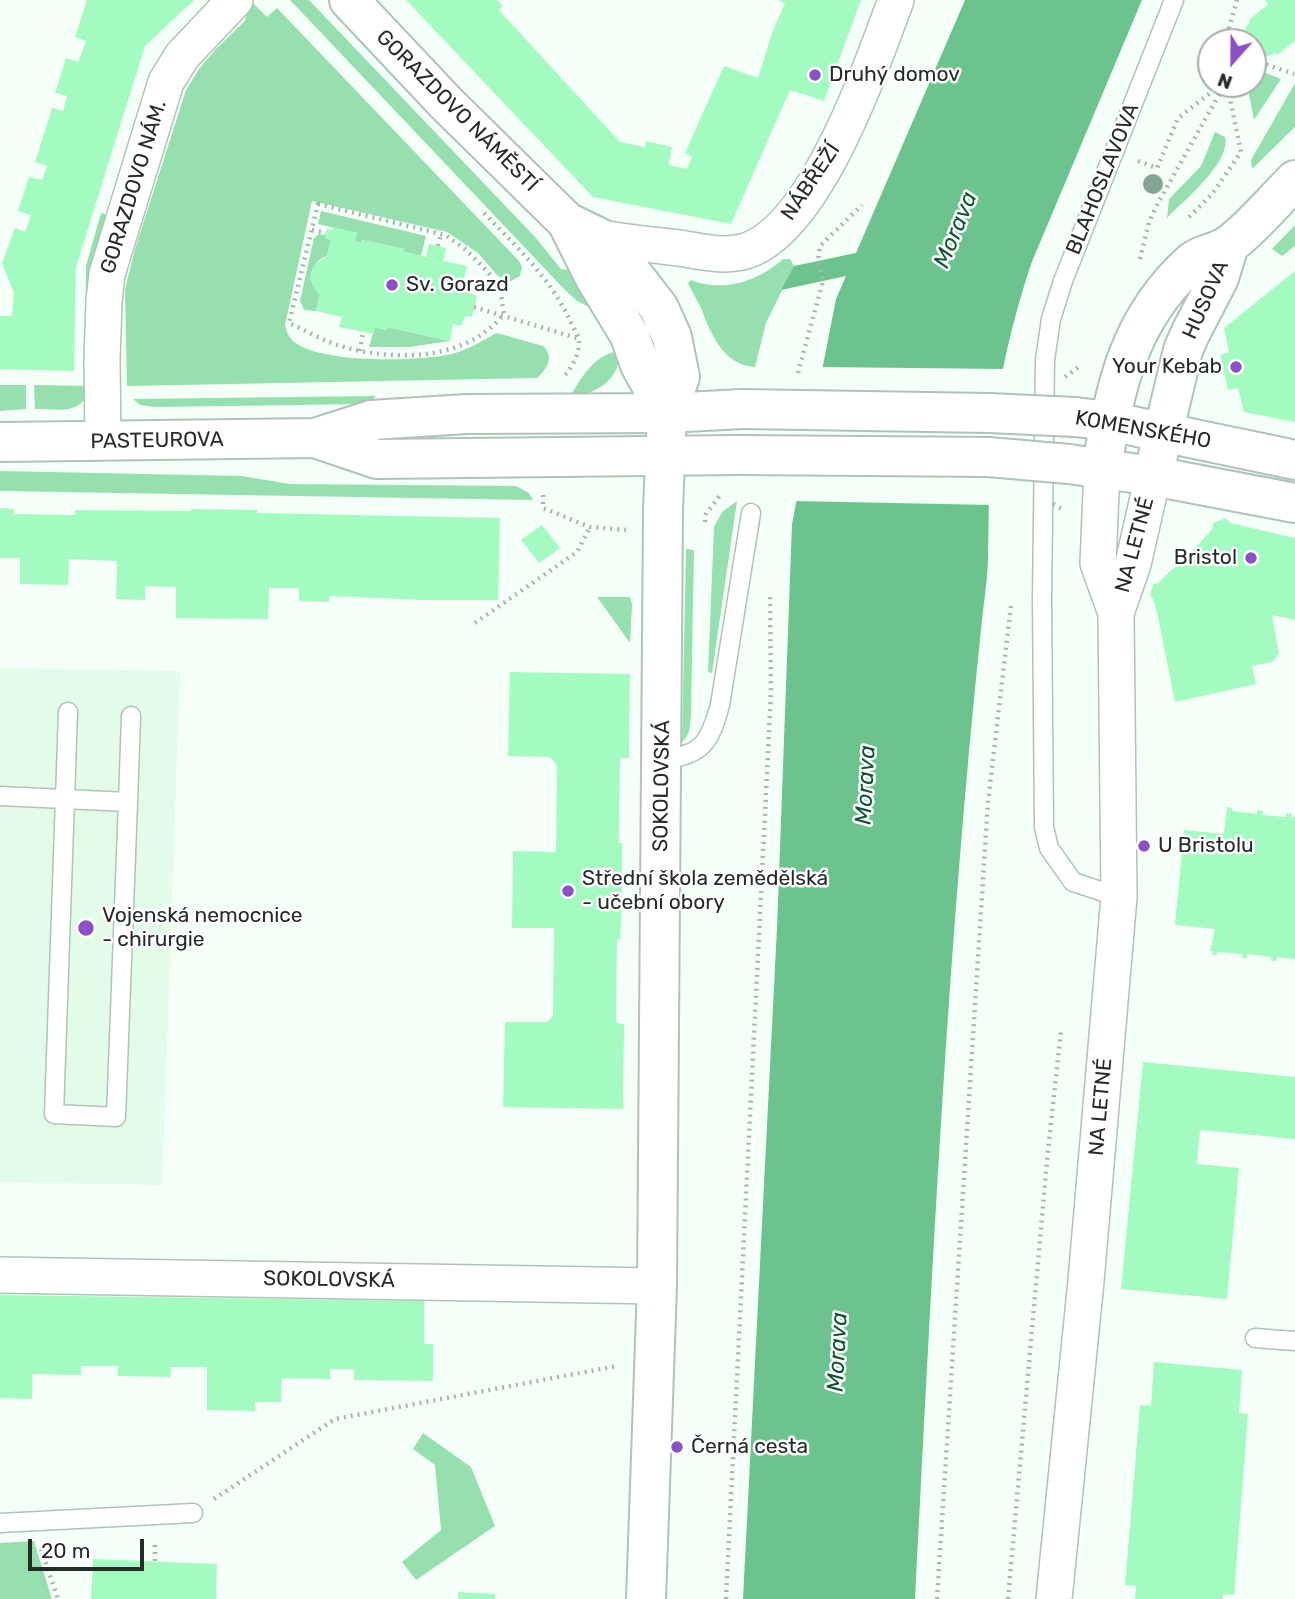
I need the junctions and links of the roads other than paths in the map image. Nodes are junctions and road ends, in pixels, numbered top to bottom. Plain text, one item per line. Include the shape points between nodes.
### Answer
1 (235, 0) edge
2 (349, 0) edge
3 (896, 0) edge
4 (1174, 0) edge
5 (1295, 180) edge
6 (583, 230) junction
7 (1229, 245) junction
8 (667, 412) junction
9 (1092, 419) junction
10 (1163, 433) junction
11 (315, 438) junction
12 (0, 442) edge
13 (103, 442) junction
14 (665, 455) junction
15 (1295, 460) edge
16 (1086, 467) junction
17 (1153, 476) junction
18 (1295, 503) edge
19 (751, 513) dead end
20 (1116, 613) junction
21 (68, 712) dead end
22 (131, 716) dead end
23 (663, 759) junction
24 (0, 796) edge
25 (64, 799) junction
26 (128, 802) junction
27 (1119, 897) junction
28 (0, 1275) edge
29 (657, 1286) junction
30 (1255, 1338) dead end
31 (1295, 1341) edge
32 (193, 1513) road end
33 (0, 1523) edge
34 (646, 1599) edge
35 (1054, 1599) edge

1 - 13 street, GORAZDOVO NÁM. via 182,56 166,82 110,262 104,301
2 - 6 street, GORAZDOVO NÁMĚSTÍ via 446,103
3 - 6 street, NÁBŘEŽÍ via 839,142 797,207 770,237 753,248 724,254
4 - 27 lane, BLAHOSLAVOVA via 1063,281 1045,360 1044,827 1049,849 1073,882
5 - 7 street, HUSOVA
6 - 8 street, GORAZDOVO NÁMĚSTÍ via 595,278
7 - 9 street, HUSOVA via 1194,260 1174,280 1139,329 1120,375
7 - 10 street, HUSOVA via 1219,278 1183,350
8 - 9 street, KOMENSKÉHO, bridge via 989,413
8 - 11 street, KOMENSKÉHO via 371,420
8 - 14 street, SOKOLOVSKÁ
9 - 10 street, KOMENSKÉHO
9 - 16 street, HUSOVA
10 - 15 street, KOMENSKÉHO
10 - 17 street, HUSOVA
11 - 13 street, PASTEUROVA
11 - 14 street, KOMENSKÉHO via 377,459
12 - 13 street, PASTEUROVA
14 - 16 street, KOMENSKÉHO, bridge via 735,471 988,457
14 - 23 street, SOKOLOVSKÁ
16 - 17 street, KOMENSKÉHO
16 - 20 street, NA LETNÉ via 1098,563
17 - 18 street, KOMENSKÉHO
17 - 20 street, NA LETNÉ via 1133,564
19 - 23 lane via 713,729 697,750
20 - 27 street, NA LETNÉ
21 - 25 lane
22 - 26 lane
23 - 29 street, SOKOLOVSKÁ
24 - 25 lane
25 - 26 lane
25 - 26 lane via 54,1114 116,1117
27 - 35 street, NA LETNÉ
28 - 29 street, SOKOLOVSKÁ
29 - 34 street, SOKOLOVSKÁ
30 - 31 lane
32 - 33 lane

